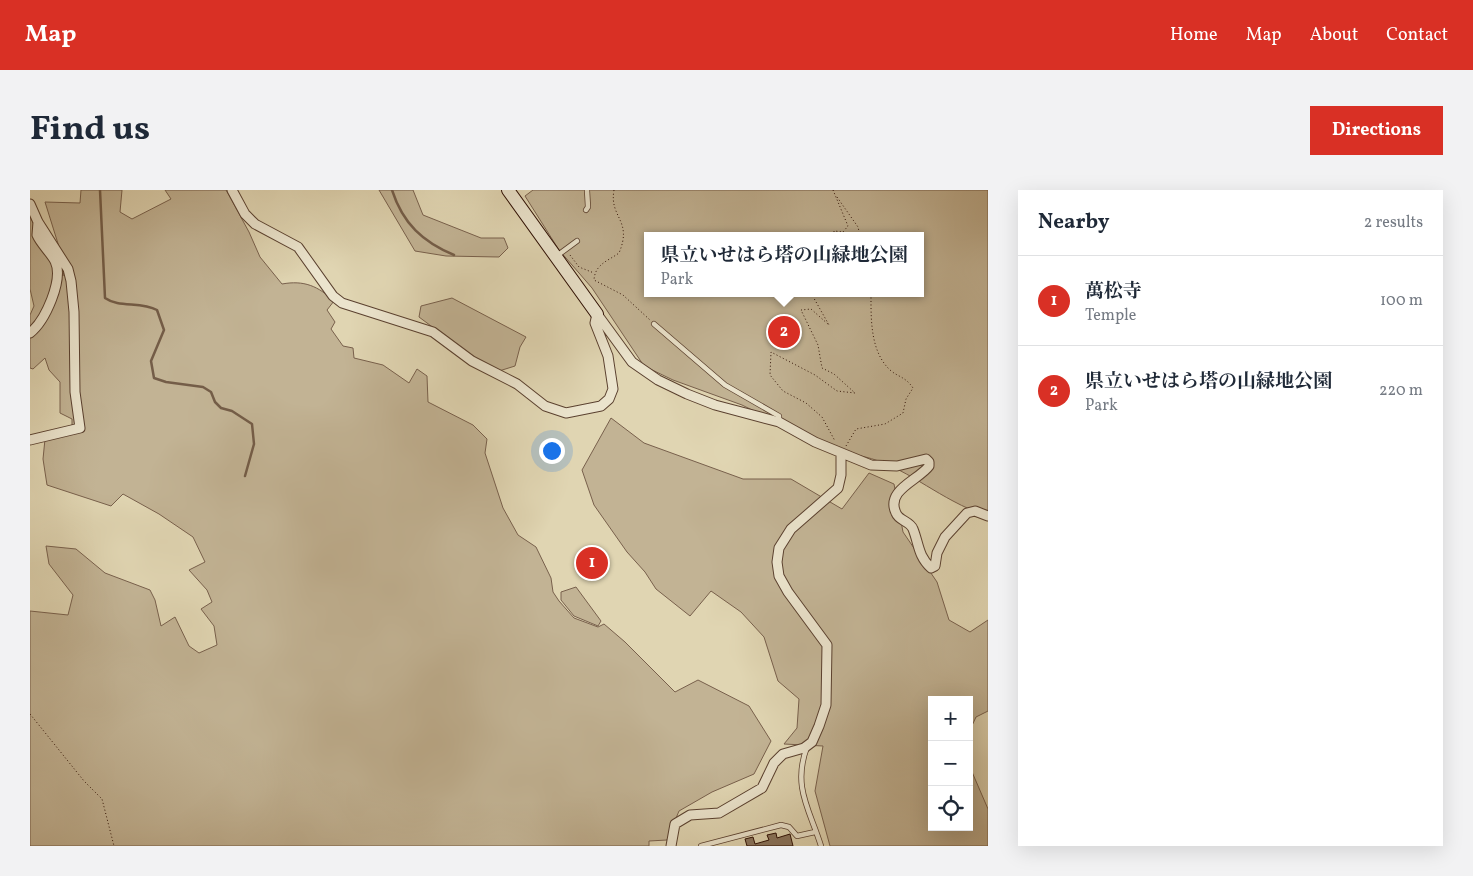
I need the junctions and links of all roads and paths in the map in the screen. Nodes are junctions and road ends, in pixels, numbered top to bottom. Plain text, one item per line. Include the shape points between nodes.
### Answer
1 (232, 190) edge
2 (508, 190) edge
3 (587, 190) edge
4 (614, 190) edge
5 (833, 190) edge
6 (835, 194) junction
7 (30, 204) edge
8 (586, 210) dead end
9 (38, 222) junction
10 (844, 232) edge
11 (859, 232) edge
12 (577, 241) dead end
13 (570, 256) dead end
14 (555, 257) junction
15 (594, 274) junction
16 (813, 297) edge
17 (871, 297) edge
18 (597, 314) junction
19 (654, 324) joint
20 (30, 333) edge
21 (779, 422) junction
22 (30, 440) edge
23 (841, 454) junction
24 (988, 516) edge
25 (30, 714) edge
26 (808, 746) junction
27 (815, 832) junction
28 (114, 846) edge
29 (671, 846) edge
30 (701, 846) edge
31 (821, 846) edge

1 - 18 street via 245,214 255,224 298,247 333,296 342,303 433,332 472,361 516,384 558,412 596,408 606,403 611,394 613,383 608,356 595,323
2 - 14 street
3 - 8 lane
4 - 15 path via 613,207 624,227 624,240 619,253 602,262
5 - 6 path
6 - 10 path via 848,226
6 - 11 path
7 - 9 street
9 - 20 street via 36,235 55,262 56,273 51,305 43,320
9 - 22 street via 68,269 71,281 75,392 80,428
12 - 14 lane
13 - 15 path via 579,267
14 - 18 street
15 - 19 path via 594,280 623,295
16 - 23 path via 829,325 811,309 801,310 818,344 822,368 856,393 837,391 815,375 771,352 770,375 783,391 806,403 822,417
17 - 23 path via 871,328 878,353 889,369 907,379 913,388 903,413 885,424 856,429
18 - 21 street via 627,357 658,380 715,405
19 - 21 lane via 725,385 778,416
21 - 23 street
23 - 24 street via 871,465 896,466 926,459 929,462 926,470 899,492 894,507 898,517 910,525 919,553 931,568 935,566 945,537 967,513 975,511
23 - 26 street via 838,488 791,528 779,548 777,562 779,576 788,592 827,645 826,705 816,734
25 - 28 path via 102,799
26 - 27 lane via 802,761 801,794
26 - 29 street via 783,754 774,764 766,782 755,793 718,813 683,818 676,824
27 - 30 lane via 797,836 789,827 781,825
27 - 31 lane

